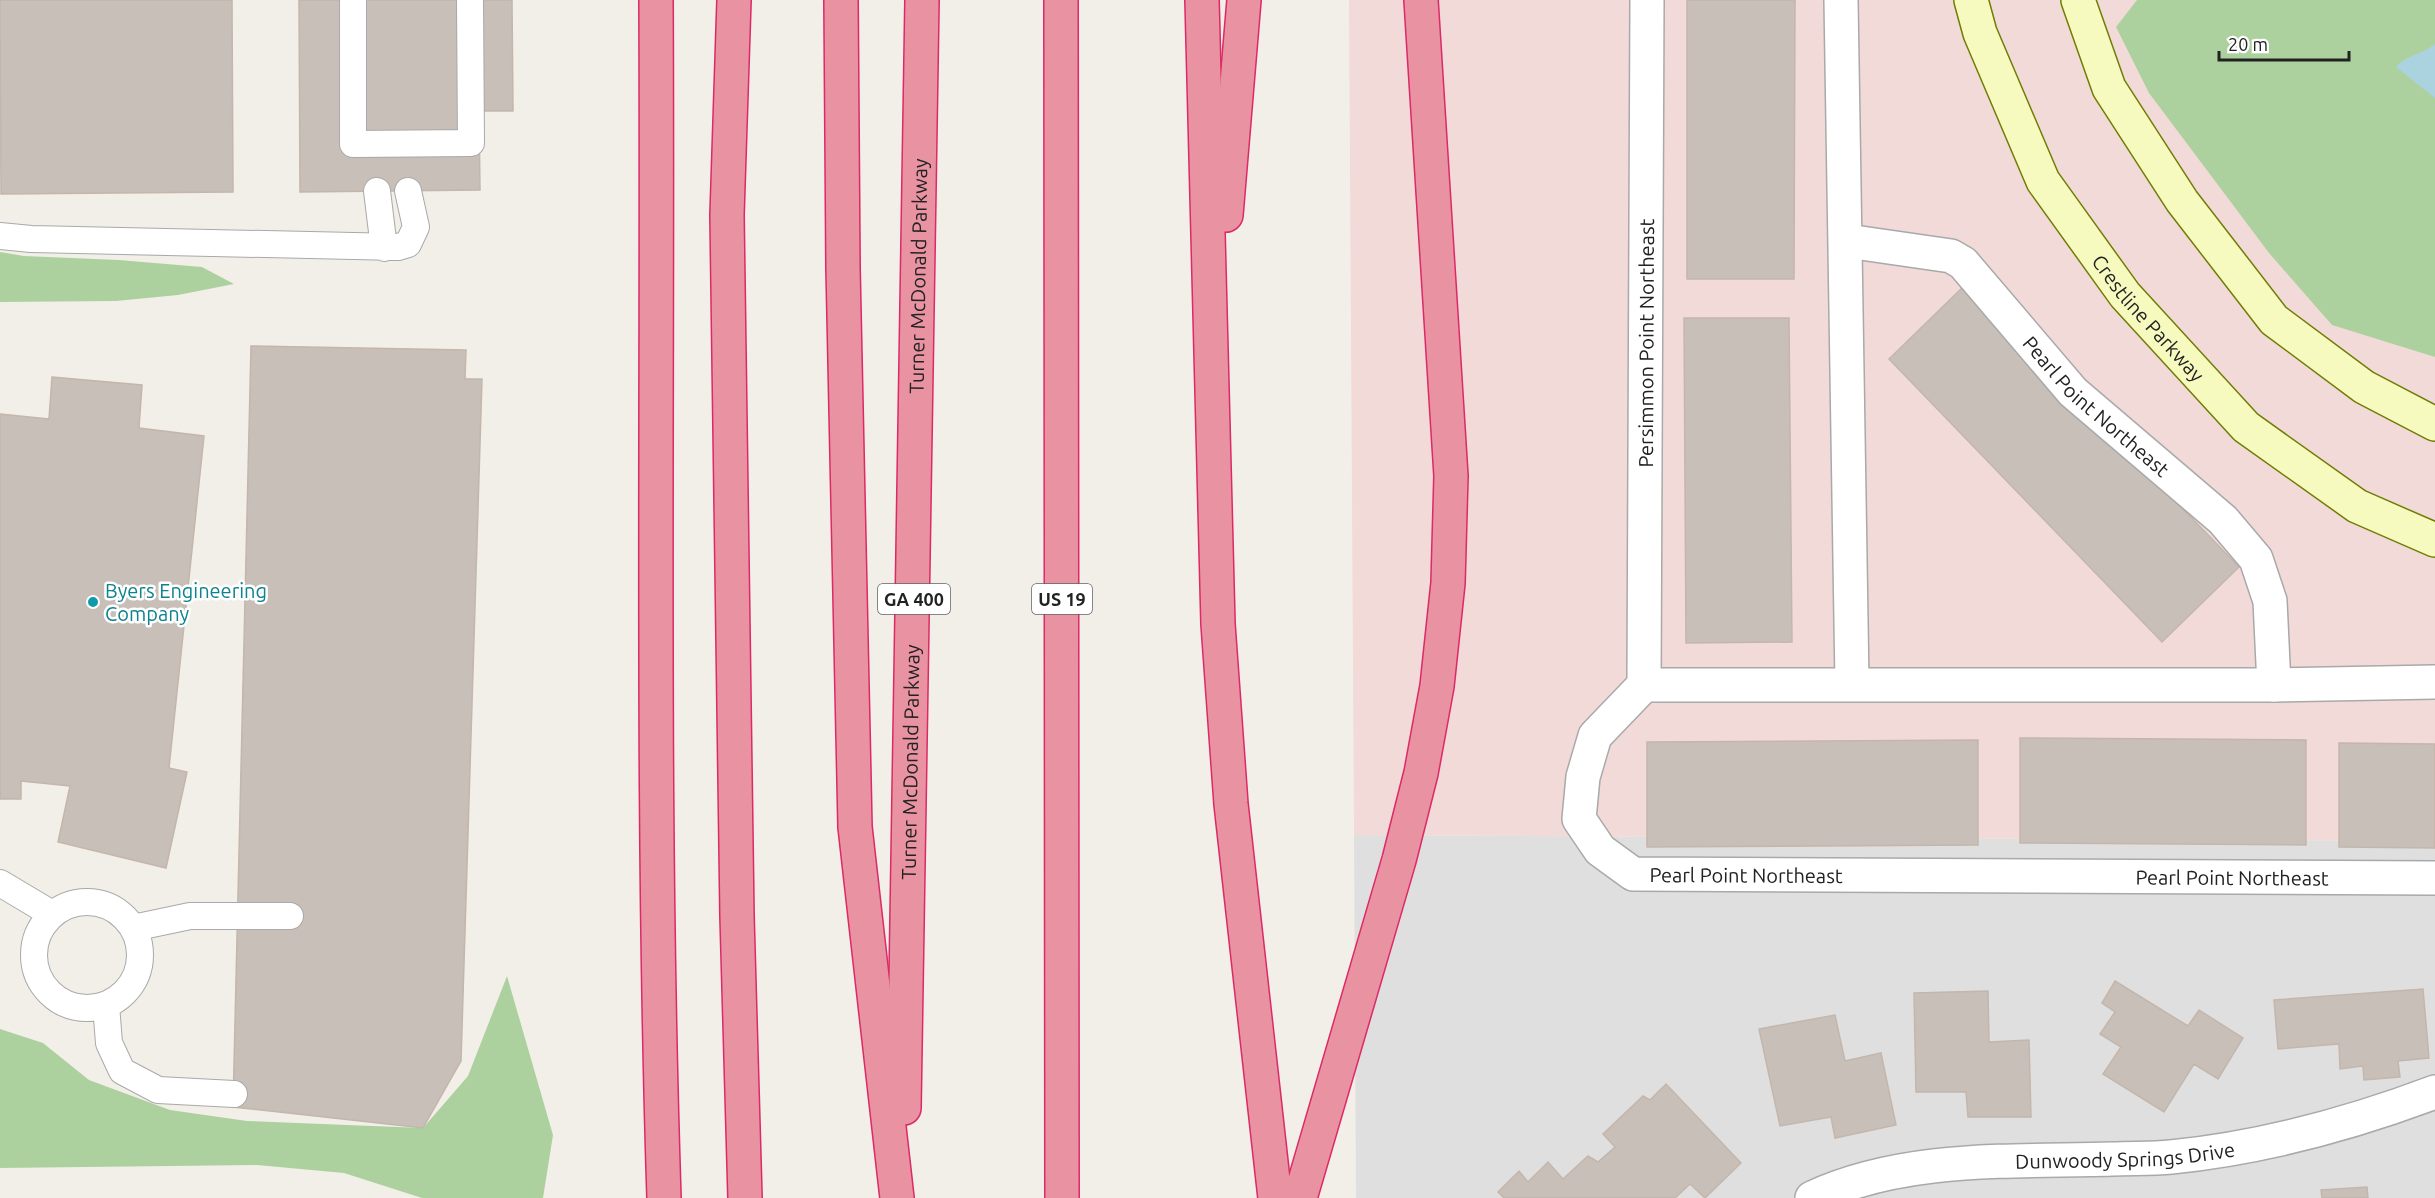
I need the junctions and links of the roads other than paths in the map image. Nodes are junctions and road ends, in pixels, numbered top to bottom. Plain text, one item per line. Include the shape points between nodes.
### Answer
1 (353, 0) edge
2 (470, 0) edge
3 (656, 0) edge
4 (734, 0) edge
5 (755, 0) edge
6 (841, 0) edge
7 (922, 0) edge
8 (1061, 0) edge
9 (1202, 0) edge
10 (1244, 0) edge
11 (1421, 0) edge
12 (1647, 0) edge
13 (1841, 0) edge
14 (1971, 0) edge
15 (2078, 0) edge
16 (377, 191) dead end
17 (408, 191) dead end
18 (727, 215) junction
19 (0, 236) edge
20 (1847, 240) junction
21 (384, 248) junction
22 (1210, 318) junction
23 (2435, 424) edge
24 (2435, 540) edge
25 (2435, 682) edge
26 (1852, 683) junction
27 (1644, 685) junction
28 (2274, 685) junction
29 (2435, 878) edge
30 (0, 883) edge
31 (52, 914) junction
32 (290, 916) dead end
33 (133, 928) junction
34 (106, 1005) junction
35 (2435, 1092) edge
36 (234, 1094) dead end
37 (664, 1198) edge
38 (745, 1198) edge
39 (897, 1198) edge
40 (902, 1198) edge
41 (1062, 1198) edge
42 (1275, 1198) edge
43 (1300, 1198) edge
44 (1812, 1198) edge

1 - 2 lane via 353,144 365,144 471,143
3 - 37 highway via 655,776
4 - 18 highway
5 - 18 highway
6 - 39 highway via 855,827
7 - 40 highway, Turner McDonald Parkway / GA 400
8 - 41 highway, US 19
9 - 22 highway
10 - 22 highway via 1225,223
11 - 43 highway via 1451,488 1448,582 1437,686 1421,773
12 - 27 street, Persimmon Point Northeast
13 - 20 street
14 - 24 street, Crestline Parkway via 1980,33 2043,181 2125,294 2246,427 2356,506
15 - 23 street via 2109,88 2182,201 2274,320 2364,387
16 - 21 lane
17 - 21 lane via 416,227 413,237 408,244
18 - 38 highway
19 - 21 lane
20 - 26 street
20 - 28 street, Pearl Point Northeast via 1951,256 1963,263 2073,392 2223,520 2256,560 2270,601
22 - 42 highway via 1218,624 1230,792
25 - 28 street
26 - 27 street
26 - 28 street
27 - 29 street, Pearl Point Northeast via 1595,736 1584,777 1579,819 1600,850 1633,874
30 - 31 lane
31 - 33 lane via 68,905 105,905 122,914
31 - 34 lane via 40,929 34,947 34,966 40,983 69,1006 87,1009
32 - 33 lane via 190,916
33 - 34 lane via 140,945 140,964 134,981 122,996
34 - 36 lane via 110,1043 122,1071 158,1090
35 - 44 street, Dunwoody Springs Drive via 2374,1115 2267,1142 2170,1157 1953,1164 1871,1177

